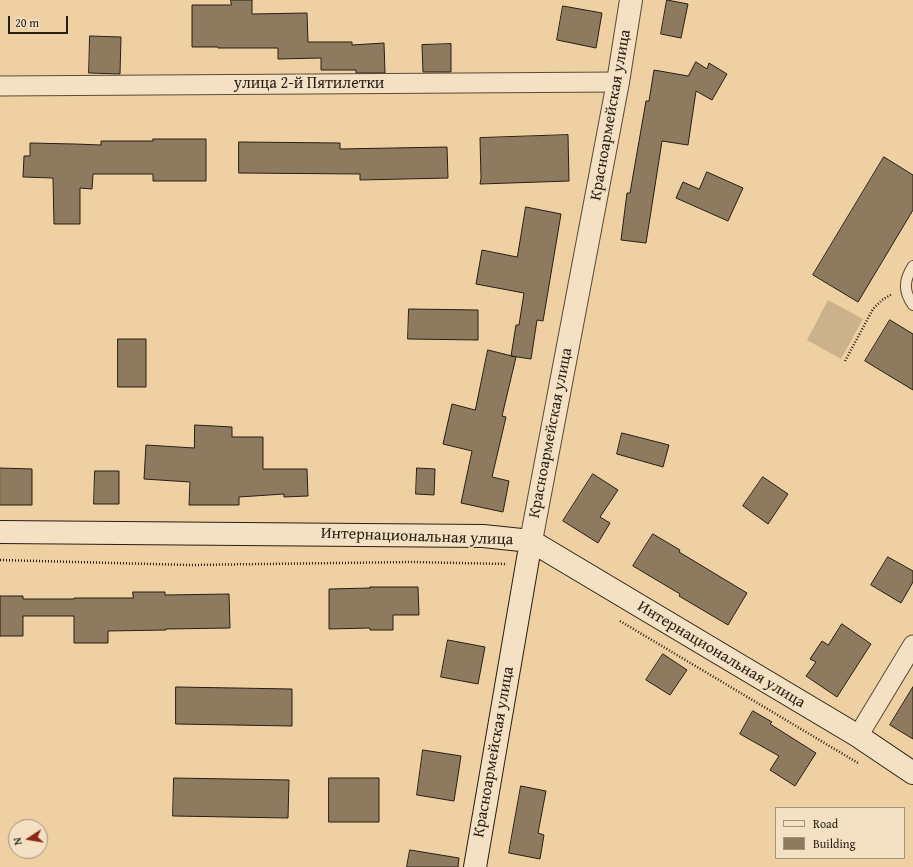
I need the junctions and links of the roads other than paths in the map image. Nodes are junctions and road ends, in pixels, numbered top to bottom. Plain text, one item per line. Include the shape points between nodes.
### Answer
1 (631, 0) edge
2 (618, 82) junction
3 (0, 86) edge
4 (913, 266) edge
5 (913, 305) edge
6 (0, 532) edge
7 (531, 541) junction
8 (913, 645) edge
9 (858, 736) junction
10 (913, 773) edge
11 (475, 867) edge

1 - 2 main road, Красноармейская улица
2 - 3 street, улица 2-й Пятилетки
2 - 7 main road, Красноармейская улица
4 - 5 lane via 906,282 907,295
6 - 7 main road, Интернациональная улица via 483,536
7 - 9 main road, Интернациональная улица
7 - 11 main road, Красноармейская улица
8 - 9 street
9 - 10 main road, Интернациональная улица

